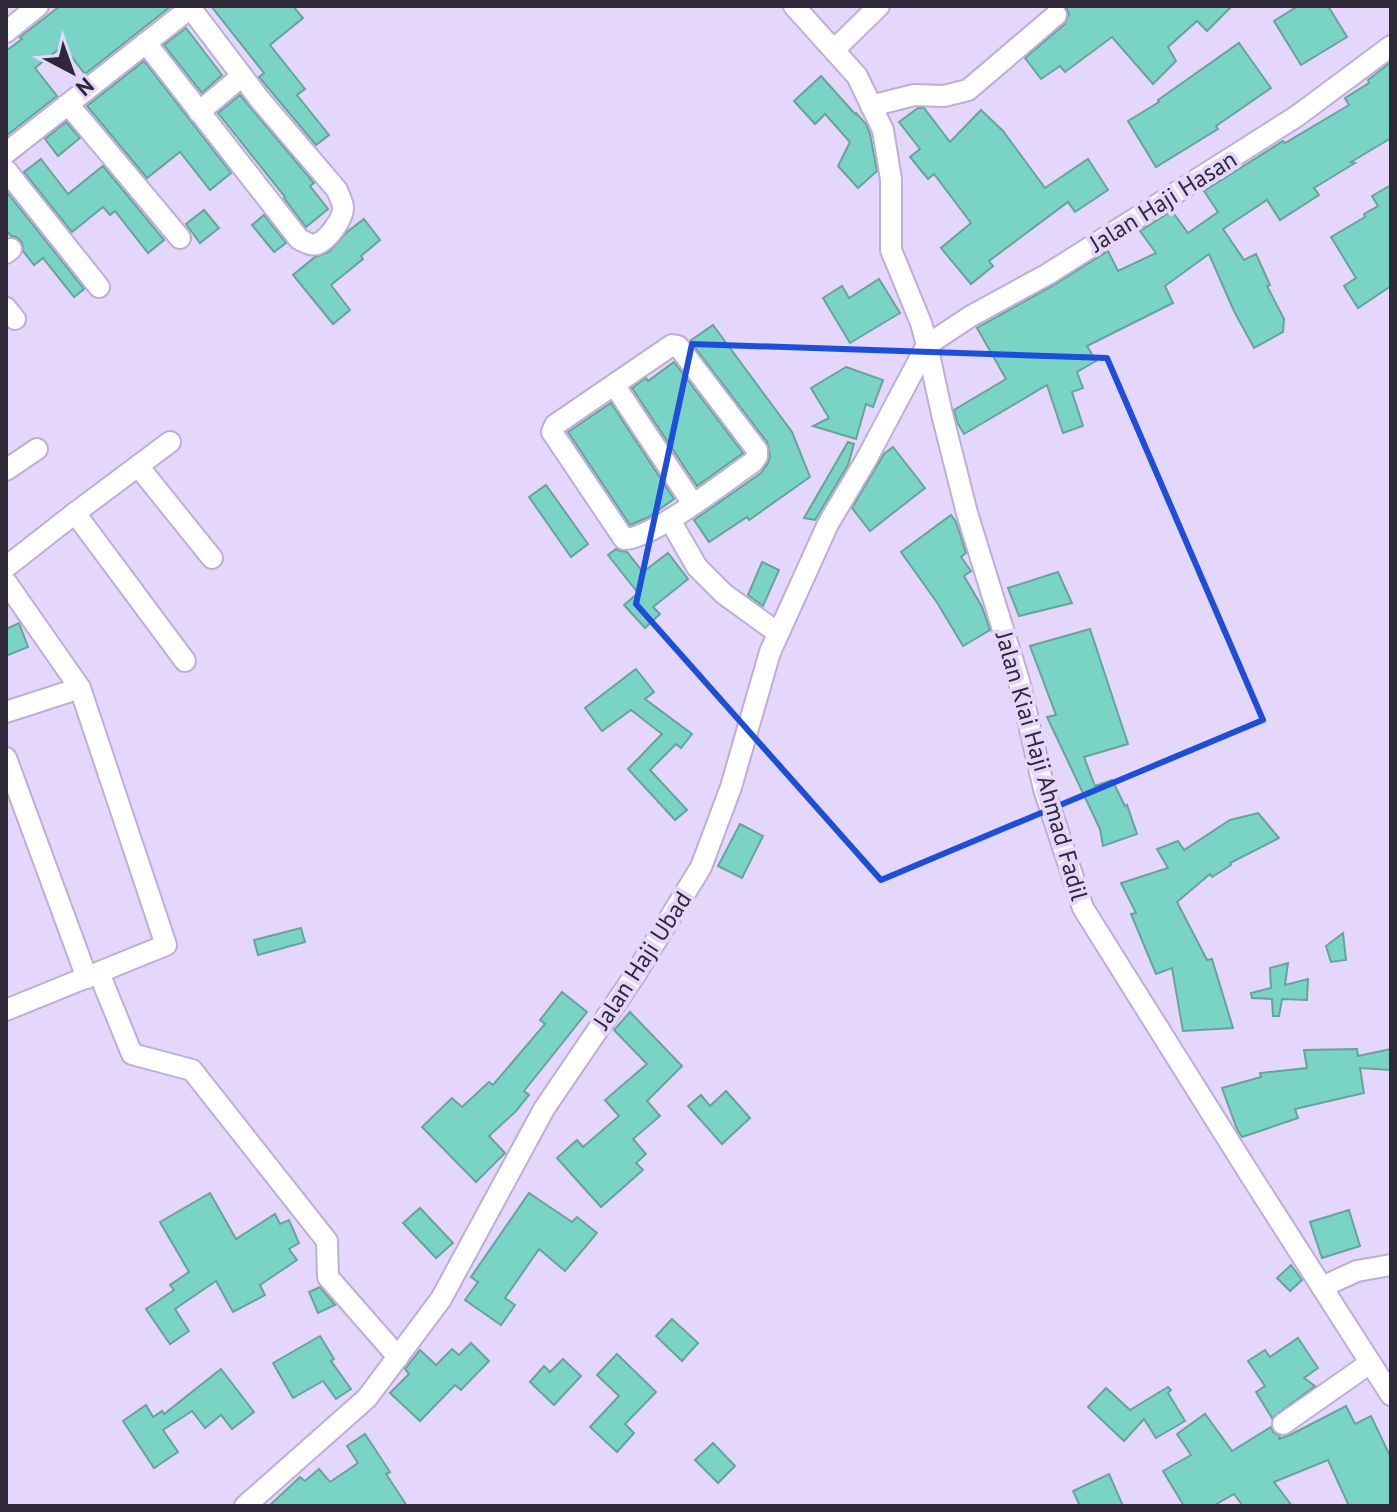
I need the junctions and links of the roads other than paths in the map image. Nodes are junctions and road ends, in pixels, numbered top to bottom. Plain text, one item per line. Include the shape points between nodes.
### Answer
1 (38, 6) edge
2 (794, 6) edge
3 (879, 6) edge
4 (191, 7) edge
5 (1056, 15) dead end
6 (6, 32) edge
7 (146, 43) junction
8 (1391, 46) edge
9 (834, 50) junction
10 (242, 76) junction
11 (68, 104) junction
12 (871, 106) junction
13 (199, 112) junction
14 (6, 153) edge
15 (6, 170) edge
16 (180, 238) dead end
17 (99, 287) dead end
18 (927, 345) junction
19 (615, 386) junction
20 (170, 442) dead end
21 (37, 449) dead end
22 (138, 466) junction
23 (6, 470) edge
24 (693, 504) junction
25 (75, 513) junction
26 (670, 520) junction
27 (212, 558) dead end
28 (6, 567) edge
29 (6, 582) edge
30 (778, 633) junction
31 (185, 661) dead end
32 (80, 688) junction
33 (6, 712) edge
34 (6, 758) edge
35 (93, 976) junction
36 (6, 1010) edge
37 (1391, 1265) edge
38 (1322, 1287) junction
39 (398, 1357) junction
40 (1370, 1363) junction
41 (1391, 1395) edge
42 (1283, 1424) dead end
43 (245, 1506) edge

1 - 6 street
2 - 9 street, Jalan Kiai Haji Ahmad Fadil
3 - 9 street
4 - 7 street
4 - 10 street
5 - 12 street via 968,90
7 - 11 street
7 - 13 street
8 - 18 street, Jalan Haji Hasan via 1297,116
9 - 12 street, Jalan Kiai Haji Ahmad Fadil via 857,76
10 - 13 street
10 - 13 street via 337,190 342,218 325,239 317,245 299,239
11 - 14 street
11 - 16 street
12 - 18 street, Jalan Kiai Haji Ahmad Fadil via 883,130 891,179 891,250
15 - 17 street
18 - 30 street, Jalan Haji Ubad via 828,524
18 - 38 street, Jalan Kiai Haji Ahmad Fadil via 967,513 1083,908
19 - 24 street
19 - 24 street via 672,345 678,346 757,450 753,462
19 - 26 street via 555,425 553,435 624,539
20 - 22 street
21 - 23 street
22 - 25 street
22 - 27 street
24 - 26 street
25 - 28 street
25 - 31 street
26 - 30 street via 697,567
29 - 32 street
30 - 39 street, Jalan Haji Ubad via 701,867 544,1109 441,1299
32 - 33 street
32 - 35 street via 166,945
34 - 35 street
35 - 36 street
35 - 39 street via 132,1054 192,1070 327,1241 328,1277
37 - 38 street via 1357,1271
38 - 40 street, Jalan Kiai Haji Ahmad Fadil
39 - 43 street, Jalan Haji Ubad via 367,1398
40 - 41 street, Jalan Kiai Haji Ahmad Fadil
40 - 42 street

